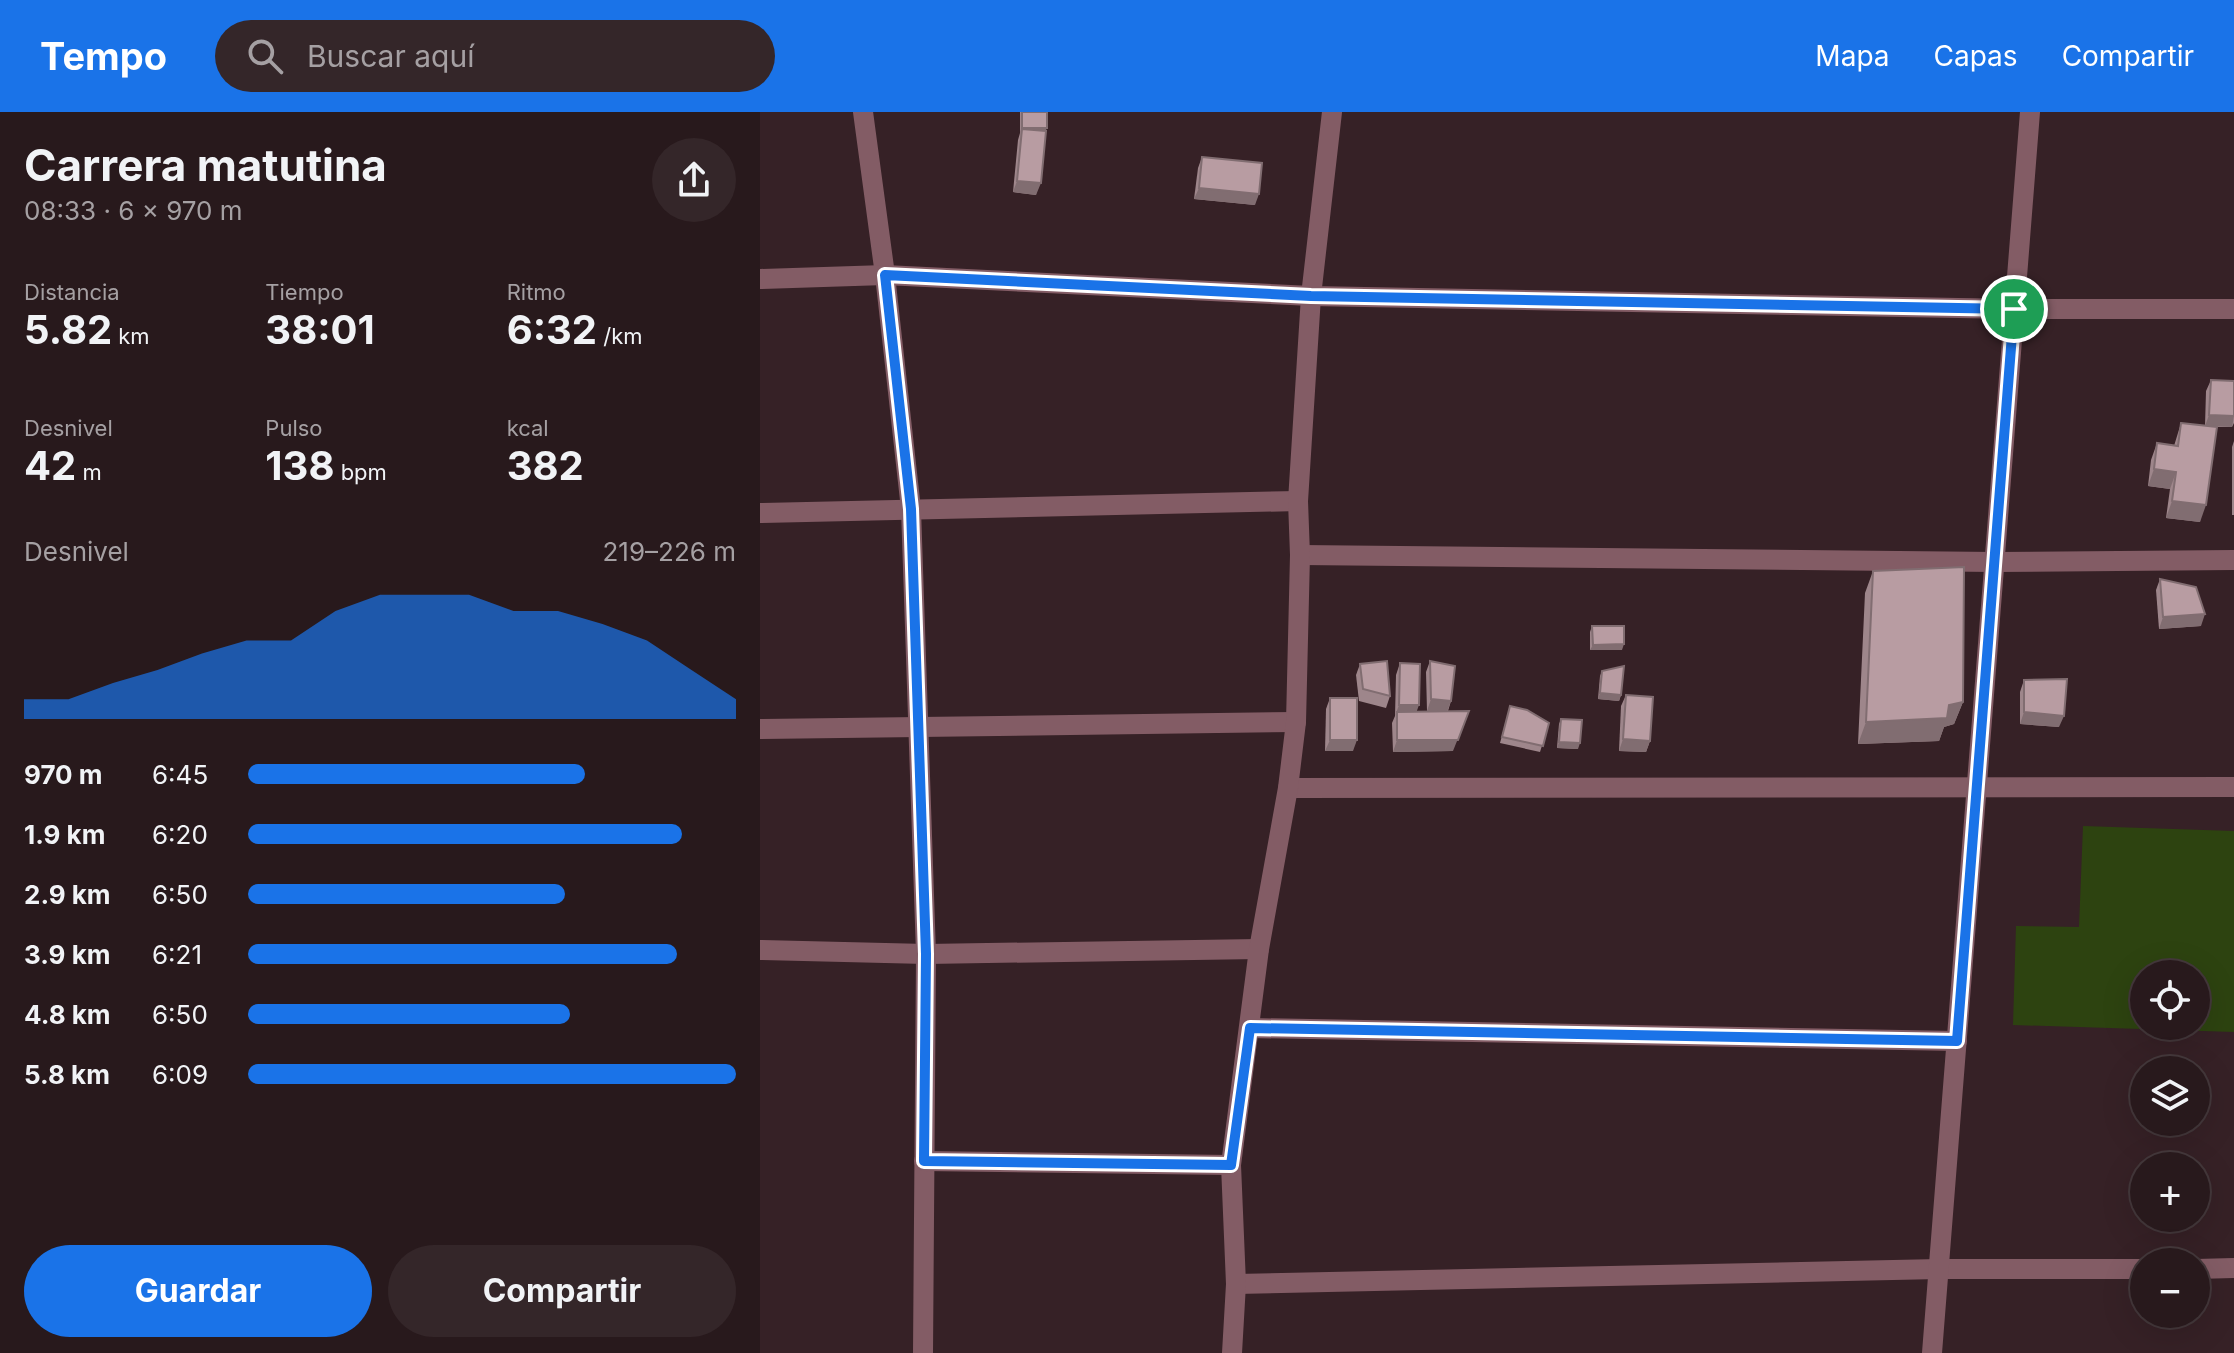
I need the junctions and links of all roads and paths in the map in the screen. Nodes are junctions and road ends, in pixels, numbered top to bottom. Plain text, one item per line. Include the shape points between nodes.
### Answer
1 (863, 112) edge
2 (1332, 112) edge
3 (2030, 112) edge
4 (885, 275) junction
5 (760, 279) edge
6 (1311, 296) junction
7 (2014, 309) junction
8 (2234, 309) edge
9 (1298, 501) junction
10 (911, 509) junction
11 (760, 513) edge
12 (1300, 555) junction
13 (2234, 560) edge
14 (1995, 562) junction
15 (1296, 722) junction
16 (918, 725) junction
17 (760, 729) edge
18 (2234, 787) edge
19 (1288, 788) junction
20 (1977, 788) junction
21 (1259, 949) junction
22 (760, 950) edge
23 (926, 954) junction
24 (1250, 1028) junction
25 (1957, 1041) junction
26 (924, 1161) junction
27 (1231, 1165) junction
28 (2234, 1268) edge
29 (1939, 1269) junction
30 (2130, 1269) edge
31 (2210, 1269) edge
32 (1236, 1284) junction
33 (923, 1353) edge
34 (1232, 1353) edge
35 (1932, 1353) edge

1 - 4 street
2 - 6 street
3 - 7 street
4 - 5 street
4 - 6 street
4 - 10 street
6 - 7 street
6 - 9 street
7 - 8 street
7 - 14 street
9 - 10 street
9 - 12 street
10 - 11 street
10 - 16 street
12 - 14 street
12 - 15 street
13 - 14 street
14 - 20 street
15 - 16 street
15 - 19 street
16 - 17 street
16 - 23 street
18 - 20 street
19 - 20 street
19 - 21 street
20 - 25 street
21 - 23 street
21 - 24 street
22 - 23 street
23 - 26 street
24 - 25 street
24 - 27 street
25 - 29 street
26 - 27 street
26 - 33 street
27 - 32 street
28 - 31 street
29 - 30 street
29 - 32 street
29 - 35 street
32 - 34 street

